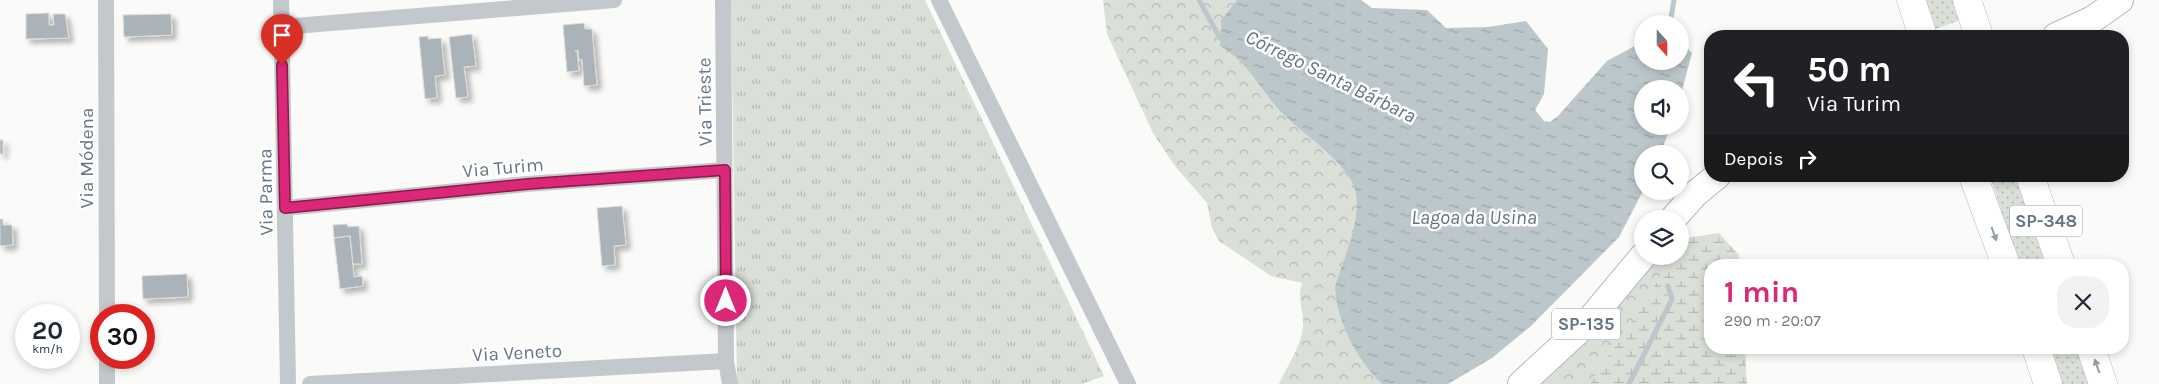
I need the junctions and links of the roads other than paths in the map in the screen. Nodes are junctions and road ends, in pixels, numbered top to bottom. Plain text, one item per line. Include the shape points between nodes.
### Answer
1 (106, 0) edge
2 (281, 0) edge
3 (614, 0) edge
4 (723, 0) edge
5 (940, 0) edge
6 (1907, 0) edge
7 (1911, 0) edge
8 (2120, 0) edge
9 (2140, 0) edge
10 (282, 27) junction
11 (1920, 30) edge
12 (1920, 30) edge
13 (2069, 30) edge
14 (2099, 30) edge
15 (725, 170) junction
16 (1710, 182) edge
17 (1975, 182) edge
18 (2032, 182) edge
19 (2042, 182) edge
20 (285, 208) junction
21 (1681, 210) edge
22 (2004, 259) edge
23 (2060, 259) edge
24 (2064, 259) edge
25 (1635, 265) edge
26 (107, 304) edge
27 (2038, 354) edge
28 (2092, 354) edge
29 (726, 361) junction
30 (107, 369) edge
31 (107, 384) edge
32 (288, 384) edge
33 (310, 384) edge
34 (730, 384) edge
35 (1128, 384) edge
36 (1521, 384) edge
37 (2048, 384) edge
38 (2103, 384) edge

1 - 26 street, Via Módena
2 - 10 street, Via Parma
3 - 10 street
4 - 15 street, Via Trieste
5 - 35 street
6 - 11 highway
7 - 12 highway
8 - 13 main road via 2094,19
9 - 14 main road
10 - 20 street, Via Parma
15 - 20 street, Via Turim via 528,184
15 - 29 street, Via Trieste
16 - 21 main road
17 -> 22 highway, SP-348
18 - 23 highway, SP-348
19 - 24 highway
20 - 32 street, Via Parma
25 - 36 main road, SP-135 via 1587,323
27 - 37 highway
38 -> 28 highway
29 - 33 street, Via Veneto
29 - 34 street, Via Trieste
30 - 31 street

